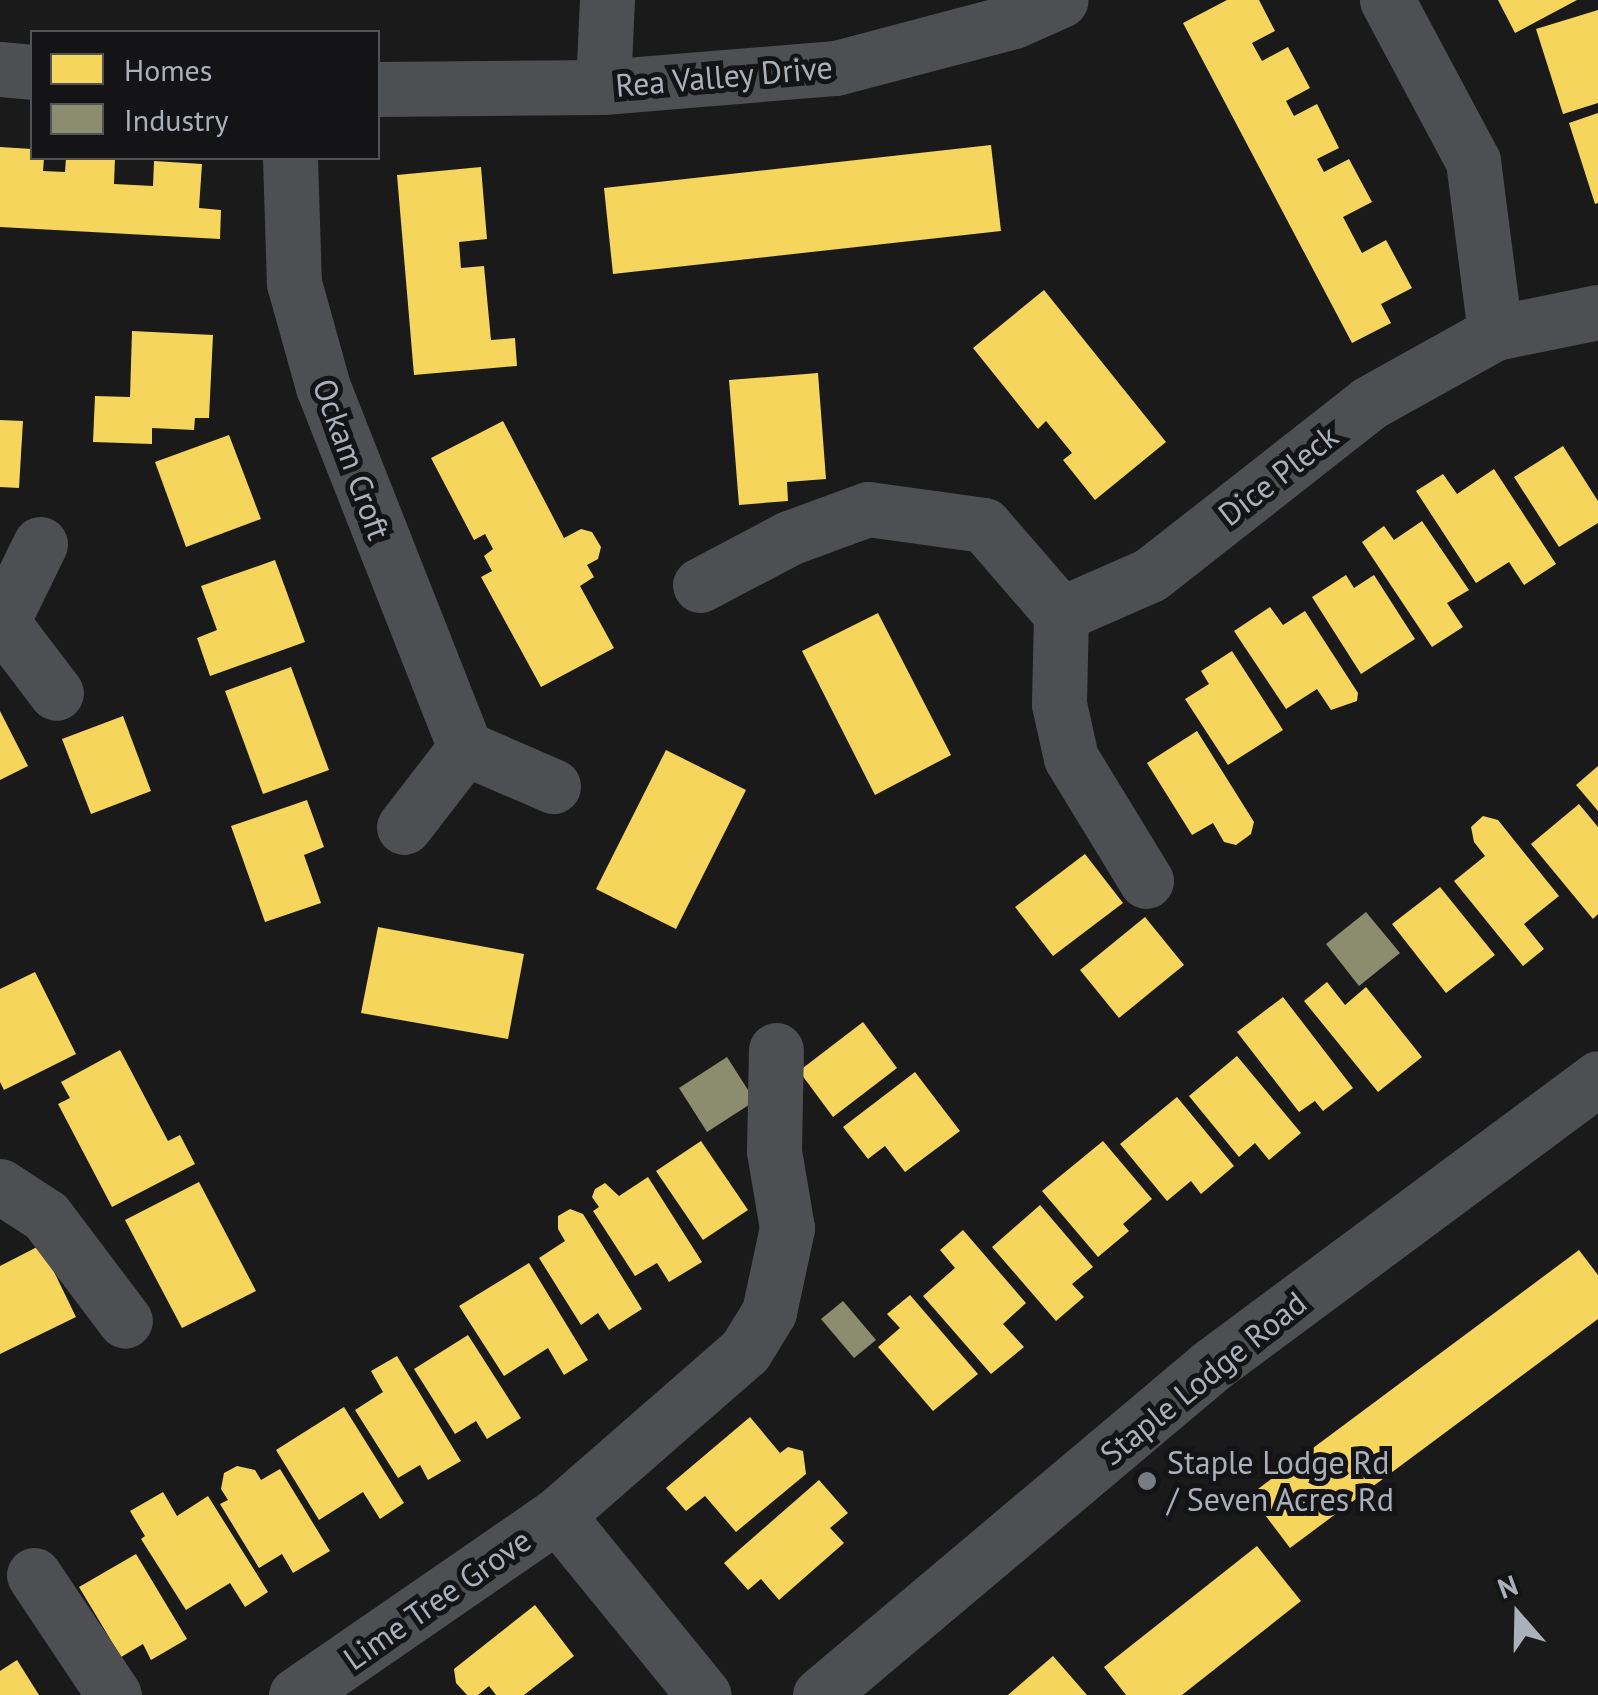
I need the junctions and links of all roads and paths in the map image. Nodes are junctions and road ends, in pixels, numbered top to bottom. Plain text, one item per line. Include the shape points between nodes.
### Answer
1 (607, 0) edge
2 (1061, 0) edge
3 (1387, 0) edge
4 (0, 69) edge
5 (30, 72) edge
6 (603, 88) junction
7 (380, 89) edge
8 (290, 160) edge
9 (1598, 312) edge
10 (1495, 334) junction
11 (40, 544) dead end
12 (700, 584) dead end
13 (1061, 614) junction
14 (1, 622) edge
15 (56, 693) dead end
16 (465, 748) junction
17 (553, 786) dead end
18 (404, 827) dead end
19 (1146, 882) dead end
20 (776, 1050) dead end
21 (1598, 1078) edge
22 (0, 1186) edge
23 (125, 1321) dead end
24 (558, 1515) junction
25 (34, 1574) dead end
26 (312, 1691) edge
27 (114, 1695) edge
28 (704, 1695) edge
29 (820, 1695) edge

1 - 6 street
2 - 6 street, Rea Valley Drive via 1014,21 836,68
3 - 10 street via 1473,161
4 - 5 street
6 - 7 street, Rea Valley Drive
8 - 16 street, Ockam Croft via 294,283 323,388
9 - 10 street, Dice Pleck
10 - 13 street, Dice Pleck via 1369,404 1150,575
11 - 14 street
12 - 13 street via 789,538 868,509 984,525
13 - 19 street via 1058,704 1071,758
14 - 15 street
16 - 17 street
16 - 18 street
20 - 24 street, Lime Tree Grove via 774,1151 787,1228 769,1312 745,1351
21 - 29 street, Staple Lodge Road via 1212,1366
22 - 23 street via 46,1216
24 - 26 street, Lime Tree Grove
24 - 28 street, Lime Tree Grove
25 - 27 street

